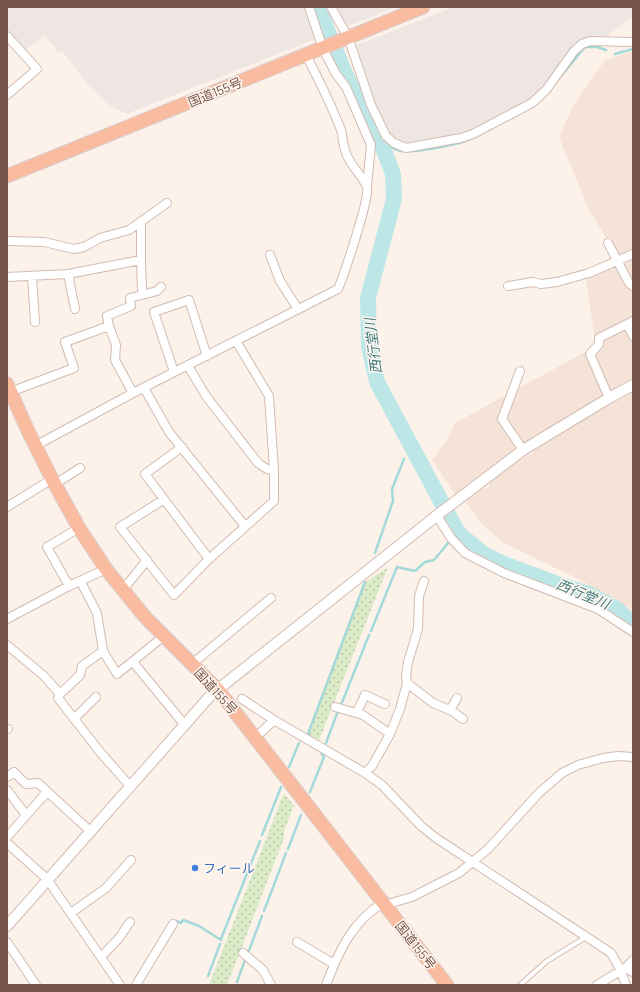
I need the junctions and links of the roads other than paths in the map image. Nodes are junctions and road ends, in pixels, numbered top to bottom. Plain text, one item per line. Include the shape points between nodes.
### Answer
1 (309, 7) edge
2 (331, 7) edge
3 (423, 7) edge
4 (7, 36) edge
5 (346, 38) junction
6 (633, 42) edge
7 (324, 48) junction
8 (306, 56) junction
9 (7, 95) edge
10 (7, 176) edge
11 (367, 186) junction
12 (167, 203) dead end
13 (141, 222) junction
14 (8, 239) edge
15 (608, 243) dead end
16 (633, 254) edge
17 (270, 255) dead end
18 (141, 260) junction
19 (618, 260) junction
20 (68, 274) junction
21 (32, 276) junction
22 (7, 278) edge
23 (508, 286) dead end
24 (633, 286) edge
25 (161, 287) dead end
26 (142, 290) dead end
27 (75, 309) dead end
28 (298, 309) junction
29 (35, 322) dead end
30 (630, 322) edge
31 (109, 326) junction
32 (633, 336) edge
33 (236, 341) junction
34 (207, 356) junction
35 (188, 366) junction
36 (520, 371) dead end
37 (174, 372) junction
38 (633, 385) edge
39 (9, 388) edge
40 (144, 388) junction
41 (133, 393) junction
42 (609, 398) junction
43 (35, 446) junction
44 (182, 448) junction
45 (523, 450) junction
46 (80, 468) dead end
47 (274, 470) junction
48 (54, 481) junction
49 (163, 500) junction
50 (7, 507) edge
51 (438, 514) junction
52 (245, 526) junction
53 (79, 528) junction
54 (147, 560) junction
55 (209, 560) junction
56 (106, 569) junction
57 (424, 581) dead end
58 (81, 582) junction
59 (69, 586) junction
60 (122, 591) junction
61 (271, 598) dead end
62 (7, 619) edge
63 (633, 632) edge
64 (164, 636) junction
65 (7, 645) edge
66 (102, 651) junction
67 (133, 662) junction
68 (192, 664) junction
69 (407, 683) junction
70 (218, 690) junction
71 (60, 694) junction
72 (96, 697) dead end
73 (457, 698) dead end
74 (242, 699) dead end
75 (385, 704) dead end
76 (336, 707) dead end
77 (450, 710) junction
78 (357, 712) junction
79 (74, 719) junction
80 (463, 719) dead end
81 (274, 720) junction
82 (184, 724) junction
83 (390, 734) junction
84 (255, 738) junction
85 (633, 757) edge
86 (365, 773) junction
87 (7, 777) edge
88 (130, 786) junction
89 (7, 790) edge
90 (47, 792) junction
91 (26, 815) junction
92 (90, 831) junction
93 (7, 837) edge
94 (7, 843) edge
95 (131, 860) dead end
96 (473, 862) junction
97 (47, 879) junction
98 (384, 904) junction
99 (71, 913) junction
100 (130, 922) dead end
101 (173, 924) dead end
102 (7, 926) edge
103 (586, 937) junction
104 (7, 942) edge
105 (297, 942) dead end
106 (243, 953) dead end
107 (101, 957) junction
108 (633, 960) edge
109 (334, 964) junction
110 (623, 969) junction
111 (633, 972) edge
112 (36, 985) edge
113 (120, 985) edge
114 (136, 985) edge
115 (271, 985) edge
116 (326, 985) edge
117 (447, 985) edge
118 (520, 985) edge
119 (597, 985) edge
120 (626, 985) edge

1 - 7 street
2 - 5 street
3 - 5 highway, 国道155号
4 - 9 street via 37,69
5 - 6 street via 386,136 406,148 473,134 532,103 546,90 582,44 590,41
5 - 7 highway, 国道155号
7 - 8 highway, 国道155号
7 - 11 street via 336,74 346,87 371,144
8 - 10 highway, 国道155号
8 - 11 street via 332,108 353,168
11 - 28 street via 361,220 338,289
12 - 13 street
13 - 14 street via 129,230 114,233 74,249 44,242
13 - 18 street
15 - 19 street
16 - 19 street
17 - 28 street via 280,281
18 - 20 street
18 - 26 street
19 - 23 street via 589,273 557,282
19 - 24 street
20 - 21 street
20 - 27 street
21 - 22 street
21 - 29 street
25 - 31 street via 157,291 130,298 131,306 107,316
28 - 33 street
30 - 32 street
30 - 42 street via 599,338 599,344 590,354
31 - 39 street via 65,342 74,368
31 - 41 street via 116,345 115,360
33 - 34 street
33 - 47 street via 269,396
34 - 35 street
34 - 37 street via 189,300 154,312
35 - 37 street
35 - 47 street via 206,396 258,462 267,469
36 - 45 street via 502,418
37 - 40 street
38 - 42 street
39 - 43 highway, 国道155号
40 - 41 street
40 - 44 street via 169,432
41 - 43 street
42 - 45 street
43 - 48 highway, 国道155号
44 - 49 street via 145,474
44 - 52 street
45 - 51 street
46 - 48 street
47 - 52 street via 274,501
48 - 50 street
48 - 53 highway, 国道155号
49 - 54 street via 120,527
49 - 55 street
51 - 63 street via 451,538 465,553 504,572 598,609
51 - 70 street
52 - 55 street
53 - 56 highway, 国道155号
53 - 59 street via 47,547
54 - 55 street via 174,595
54 - 60 street
56 - 58 street
56 - 60 highway, 国道155号
57 - 69 street via 419,596 418,629 408,662
58 - 59 street
58 - 66 street via 97,613
59 - 62 street
60 - 64 highway, 国道155号
61 - 68 street
64 - 67 street
64 - 68 highway, 国道155号
65 - 71 street via 44,676
66 - 67 street via 118,674
66 - 71 street via 82,666 80,675
67 - 82 street
68 - 70 highway, 国道155号
69 - 77 street via 433,703
69 - 83 street
70 - 82 street
70 - 84 highway, 国道155号
71 - 79 street via 58,698
72 - 79 street
73 - 77 street
74 - 81 street
75 - 78 street via 365,695
76 - 78 street via 352,713
77 - 80 street
78 - 83 street
79 - 88 street
81 - 84 street
81 - 86 street
82 - 88 street
83 - 86 street via 372,766
84 - 98 highway, 国道155号
85 - 96 street via 602,758 562,773 539,793 488,850
86 - 96 street via 387,790 421,826
87 - 90 street via 14,772 26,784 38,783
88 - 92 street
89 - 91 street
90 - 91 street
90 - 92 street
91 - 93 street
92 - 97 street
94 - 97 street
95 - 99 street via 106,888
96 - 98 street via 430,889 412,897
96 - 103 street
97 - 99 street
97 - 102 street
98 - 109 street via 370,910 360,919
98 - 117 highway, 国道155号
99 - 107 street
100 - 107 street
101 - 114 street
103 - 110 street via 611,954
103 - 118 lane via 547,961
104 - 112 street
105 - 109 street
106 - 115 street via 263,970
107 - 113 street
108 - 110 street
109 - 116 street
110 - 111 street
110 - 119 street
110 - 120 street

